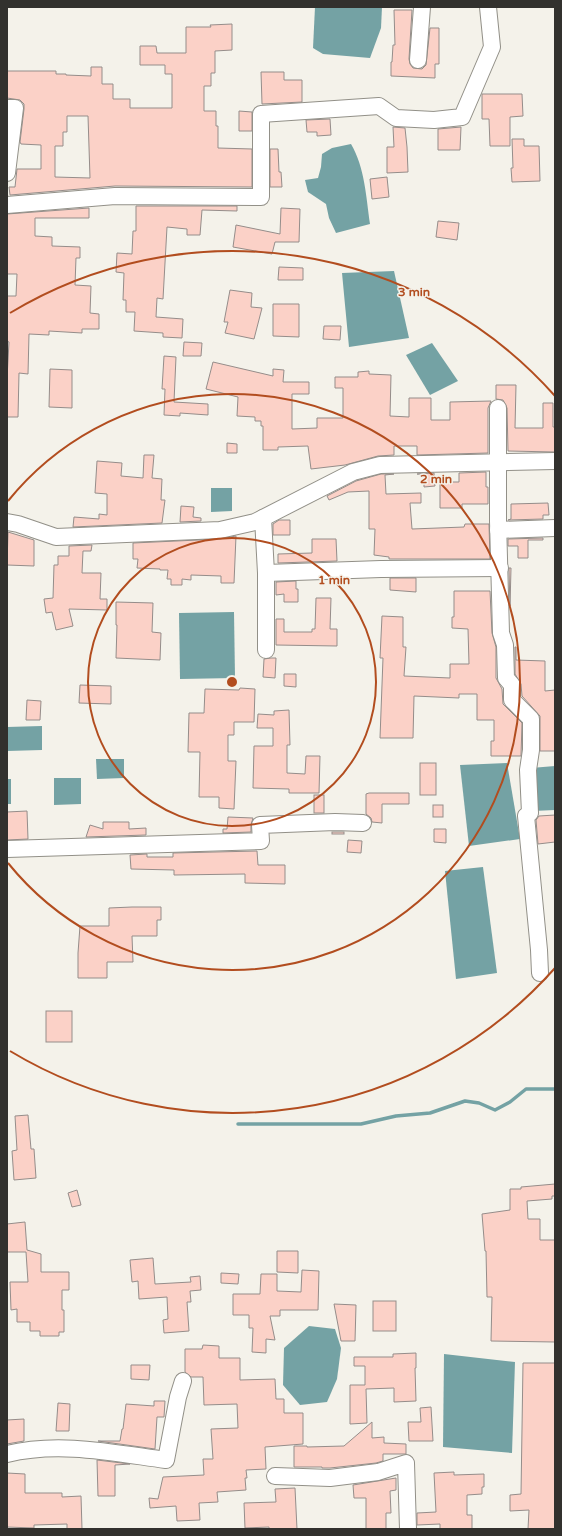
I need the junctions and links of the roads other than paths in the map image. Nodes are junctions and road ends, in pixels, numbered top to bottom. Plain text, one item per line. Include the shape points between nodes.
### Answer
1 (422, 7) edge
2 (488, 7) edge
3 (418, 60) dead end
4 (7, 108) edge
5 (7, 173) edge
6 (7, 205) edge
7 (498, 408) dead end
8 (555, 461) edge
9 (498, 462) junction
10 (263, 518) junction
11 (7, 522) edge
12 (555, 528) edge
13 (498, 530) junction
14 (500, 568) junction
15 (266, 573) junction
16 (266, 650) dead end
17 (363, 823) dead end
18 (7, 850) edge
19 (540, 973) dead end
20 (183, 1381) dead end
21 (7, 1454) edge
22 (275, 1476) dead end
23 (408, 1529) edge

1 - 3 street
2 - 6 street via 492,47 462,117 434,120 396,118 379,106 261,114 261,198 115,196
4 - 5 street via 15,108
7 - 9 street
8 - 9 street
9 - 10 street via 380,465 353,472
9 - 13 street
10 - 11 street via 220,530 56,537
10 - 15 street
12 - 13 street
13 - 14 street
14 - 15 street
14 - 19 street via 501,633 505,645 506,678 512,685 512,700 531,719 528,770 530,813 526,816
15 - 16 street
17 - 18 street via 260,825 261,842
20 - 21 street via 166,1460 67,1448 35,1449
22 - 23 street via 330,1478 378,1472 406,1463

